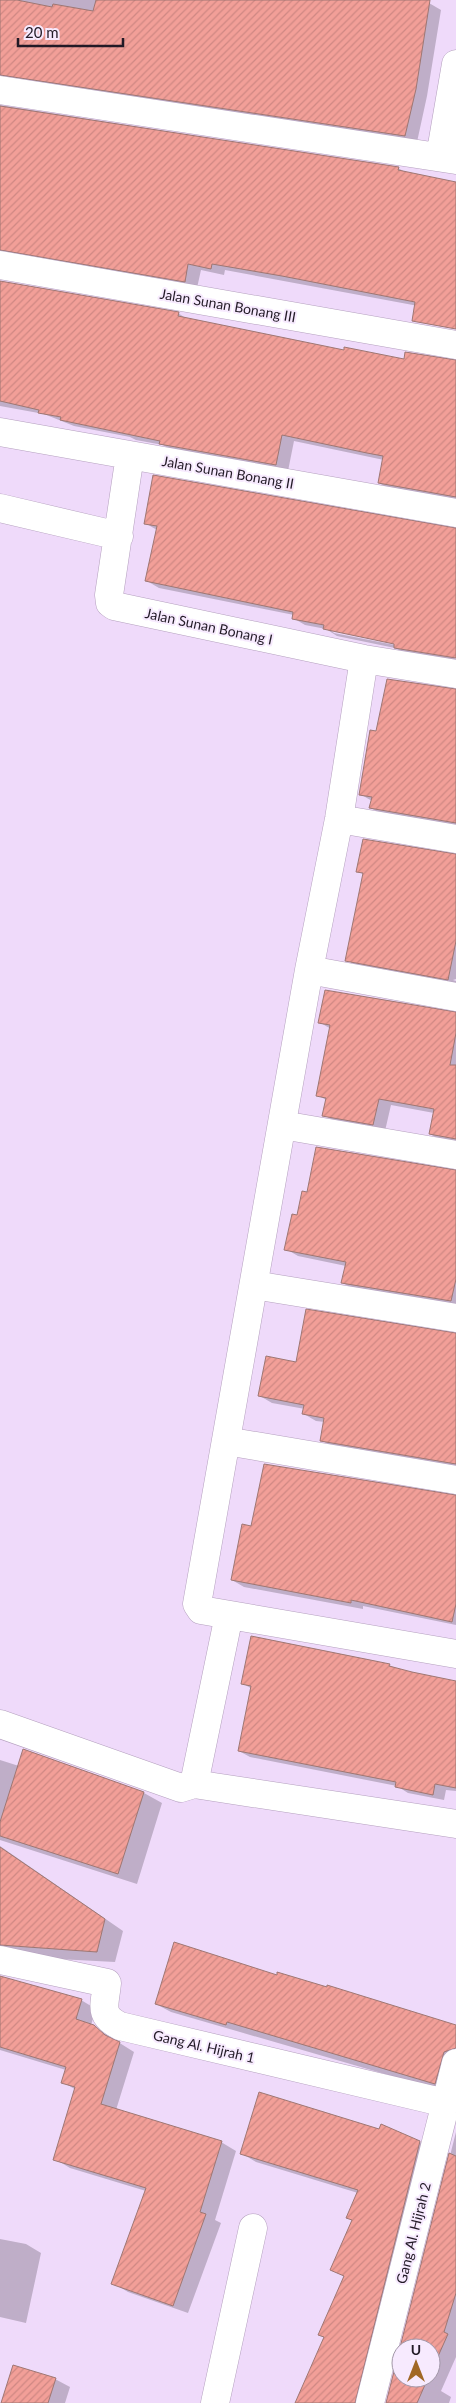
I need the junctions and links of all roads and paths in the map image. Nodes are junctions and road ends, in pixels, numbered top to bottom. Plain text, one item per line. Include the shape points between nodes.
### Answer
1 (456, 64) edge
2 (0, 90) edge
3 (448, 159) edge
4 (0, 265) edge
5 (456, 345) edge
6 (0, 432) edge
7 (130, 455) junction
8 (0, 508) edge
9 (456, 513) edge
10 (119, 536) junction
11 (364, 659) junction
12 (456, 674) edge
13 (339, 818) junction
14 (456, 839) edge
15 (309, 970) junction
16 (456, 998) edge
17 (282, 1125) junction
18 (456, 1155) edge
19 (254, 1284) junction
20 (456, 1318) edge
21 (226, 1442) junction
22 (456, 1480) edge
23 (229, 1614) junction
24 (456, 1654) edge
25 (0, 1724) edge
26 (194, 1784) junction
27 (456, 1824) edge
28 (0, 1960) edge
29 (456, 2063) edge
30 (446, 2102) junction
31 (253, 2228) dead end
32 (215, 2403) edge
33 (370, 2403) edge

1 - 3 street
2 - 3 street
4 - 5 street, Jalan Sunan Bonang III
6 - 7 street, Jalan Sunan Bonang II
7 - 9 street, Jalan Sunan Bonang II
7 - 10 street, Jalan Sunan Bonang I
8 - 10 street
10 - 11 street, Jalan Sunan Bonang I via 109,595 114,606
11 - 12 street, Jalan Sunan Bonang I
11 - 13 street
13 - 14 street
13 - 15 street
15 - 16 street
15 - 17 street
17 - 18 street
17 - 19 street
19 - 20 street
19 - 21 street
21 - 22 street
21 - 23 street via 197,1604 201,1610
23 - 24 street
23 - 26 street
25 - 26 street via 181,1788
26 - 27 street
28 - 30 street, Gang Al. Hijrah 1 via 107,1983 104,2014 120,2026
29 - 30 street, Gang Al. Hijrah 2
30 - 33 street, Gang Al. Hijrah 2
31 - 32 street

